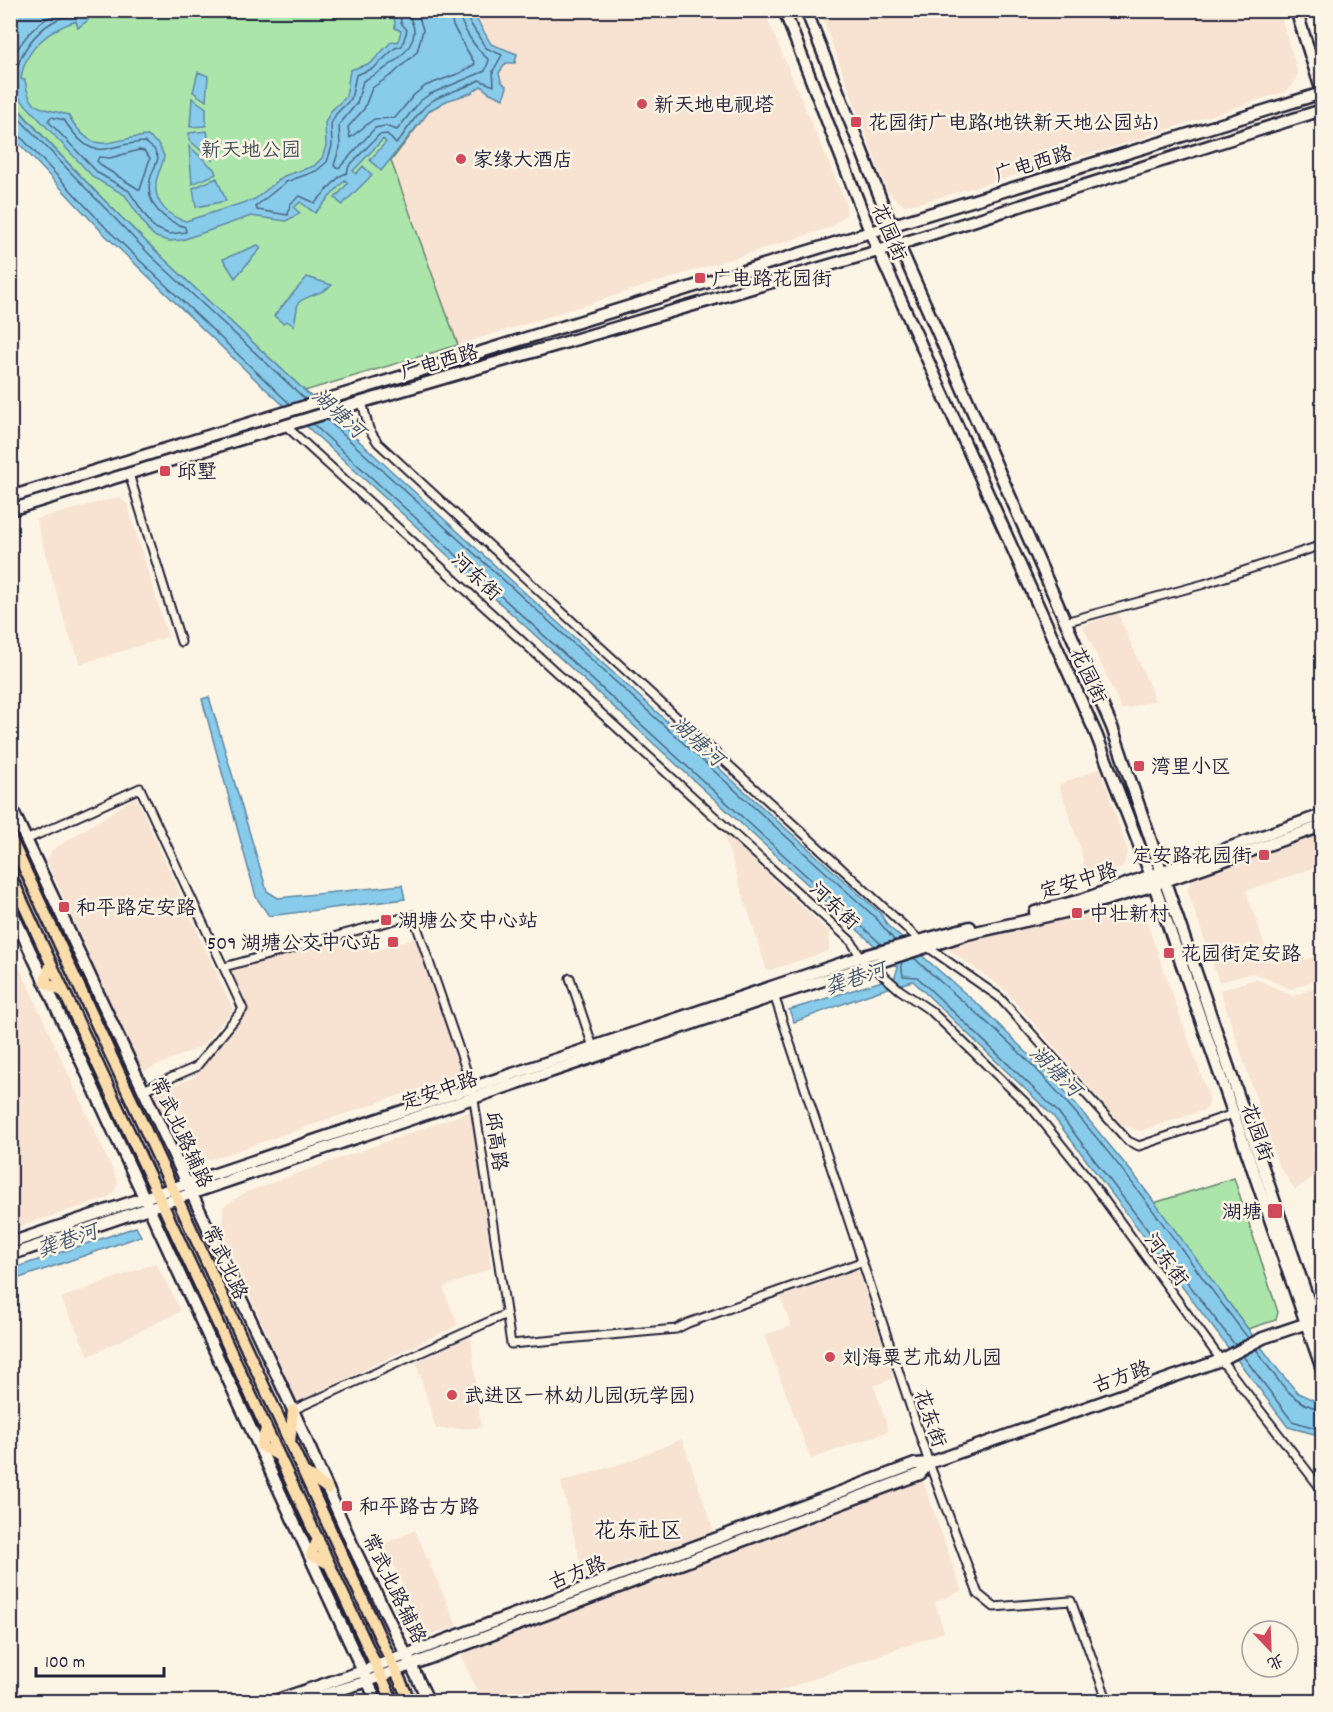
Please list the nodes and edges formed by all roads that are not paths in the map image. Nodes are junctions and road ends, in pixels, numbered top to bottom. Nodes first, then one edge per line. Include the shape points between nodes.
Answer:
1 (784, 10) edge
2 (806, 10) edge
3 (1296, 10) edge
4 (1323, 93) edge
5 (1323, 110) edge
6 (891, 226) junction
7 (871, 234) junction
8 (899, 244) junction
9 (878, 251) junction
10 (362, 402) junction
11 (291, 424) junction
12 (129, 474) junction
13 (10, 496) edge
14 (10, 510) edge
15 (1323, 545) edge
16 (1065, 622) junction
17 (181, 642) dead end
18 (10, 805) edge
19 (1323, 815) edge
20 (1323, 826) edge
21 (10, 837) edge
22 (26, 840) junction
23 (10, 875) edge
24 (1165, 876) junction
25 (1152, 881) junction
26 (10, 907) edge
27 (918, 944) junction
28 (871, 961) junction
29 (51, 963) junction
30 (224, 967) junction
31 (570, 978) dead end
32 (45, 982) junction
33 (773, 991) junction
34 (64, 992) junction
35 (595, 1051) junction
36 (143, 1090) junction
37 (473, 1092) junction
38 (1233, 1114) junction
39 (189, 1189) junction
40 (174, 1194) junction
41 (159, 1199) junction
42 (146, 1203) junction
43 (10, 1244) edge
44 (10, 1255) edge
45 (861, 1262) junction
46 (506, 1314) junction
47 (1314, 1321) edge
48 (1323, 1340) edge
49 (1225, 1357) junction
50 (1323, 1369) edge
51 (293, 1410) junction
52 (266, 1429) junction
53 (290, 1443) junction
54 (261, 1446) junction
55 (279, 1456) junction
56 (928, 1463) junction
57 (303, 1471) junction
58 (328, 1489) junction
59 (1323, 1490) edge
60 (318, 1539) junction
61 (311, 1555) junction
62 (329, 1564) junction
63 (409, 1659) junction
64 (393, 1665) junction
65 (379, 1671) junction
66 (365, 1676) junction
67 (1323, 1699) edge
68 (271, 1701) edge
69 (301, 1701) edge
70 (377, 1701) edge
71 (393, 1701) edge
72 (410, 1701) edge
73 (429, 1701) edge
74 (1108, 1701) edge
75 (1299, 1701) edge

1 - 7 main road, 花园街
2 - 6 main road, 花园街
3 - 4 main road
4 - 6 main road, 广电西路
5 - 8 main road, 广电西路
6 - 7 main road, 广电西路
6 - 8 main road, 花园街
7 - 9 main road, 花园街
7 - 13 main road, 广电西路
8 - 9 main road, 广电西路
8 - 16 main road, 花园街
9 - 10 main road, 广电西路
9 - 25 main road, 花园街 via 1096,734
10 - 11 main road, 广电西路
10 - 27 street via 369,429 378,443
11 - 12 main road, 广电西路
11 - 28 street, 河东街
12 - 14 main road, 广电西路
12 - 17 street
15 - 16 street via 1204,584
16 - 24 main road, 花园街 via 1112,727
18 - 22 main road, 常武北路辅路
19 - 24 main road, 定安中路
20 - 24 main road, 定安中路
21 - 40 main road, 常武北路
22 - 30 street via 140,788
22 - 36 main road, 常武北路辅路
23 - 29 main road, 常武北路
24 - 25 main road, 定安中路
24 - 47 main road, 花园街
25 - 27 main road, 定安中路
25 - 38 main road, 花园街
26 - 32 main road
27 - 28 main road, 定安中路
27 - 38 street via 999,997 1128,1141 1139,1146
28 - 33 main road, 定安中路
28 - 49 street, 河东街 via 900,990 931,1011 1034,1111
29 - 32 main road
29 - 34 main road, 常武北路
30 - 36 street via 243,1009 196,1067
30 - 37 street, 邱高路 via 413,915
31 - 35 street
32 - 34 main road
32 - 42 main road
33 - 35 main road, 定安中路
33 - 45 street, 花东街
34 - 41 main road, 常武北路
35 - 37 main road, 定安中路
36 - 39 main road, 常武北路辅路
37 - 39 main road, 定安中路
37 - 46 street, 邱高路
38 - 47 main road, 花园街
39 - 40 main road, 定安中路
39 - 51 main road, 常武北路辅路
40 - 41 main road, 定安中路
40 - 53 main road, 常武北路
41 - 42 main road, 定安中路
41 - 52 main road, 常武北路
42 - 43 main road, 定安中路
42 - 44 main road, 定安中路
42 - 54 main road
45 - 46 street, 邱高路 via 676,1329 511,1344
45 - 56 street, 花东街
46 - 51 street
47 - 48 main road, 花园街
47 - 49 main road, 古方路 via 1263,1338
47 - 50 main road, 花园街
49 - 56 main road, 古方路
49 - 59 street, 河东街
51 - 53 main road
51 - 58 main road, 常武北路辅路
52 - 54 main road
52 - 55 main road, 常武北路
53 - 57 main road, 常武北路
54 - 55 main road
54 - 61 main road
55 - 60 main road, 常武北路
56 - 63 main road, 古方路 via 920,1474
56 - 74 street, 花东街 via 978,1594 994,1607 1071,1601
57 - 58 main road
57 - 64 main road, 常武北路
58 - 63 main road, 常武北路辅路
60 - 61 main road
60 - 62 main road, 常武北路
61 - 62 main road
61 - 66 main road
62 - 65 main road, 常武北路
63 - 64 main road, 古方路
63 - 73 main road, 常武北路辅路
64 - 65 main road, 古方路
64 - 72 main road, 常武北路
65 - 66 main road, 古方路
65 - 71 main road, 常武北路
66 - 68 main road, 古方路
66 - 69 main road, 古方路
66 - 70 main road
67 - 75 street

